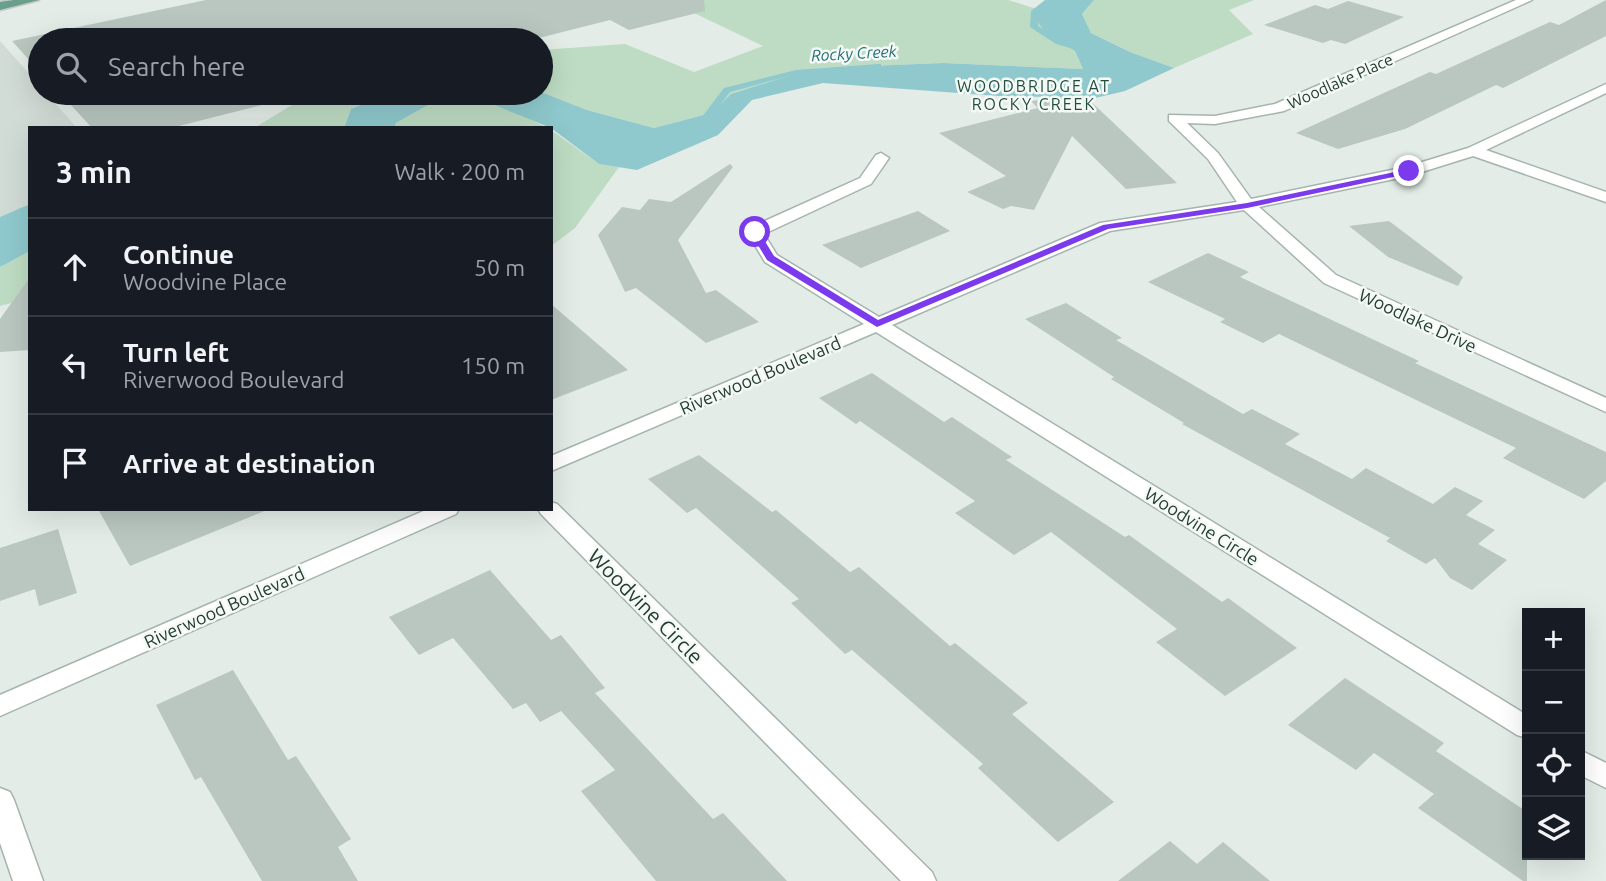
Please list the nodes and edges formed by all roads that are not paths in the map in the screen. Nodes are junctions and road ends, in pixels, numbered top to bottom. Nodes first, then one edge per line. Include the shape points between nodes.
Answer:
1 (33, 0) edge
2 (1526, 0) edge
3 (0, 6) edge
4 (1606, 88) edge
5 (1473, 150) junction
6 (881, 158) dead end
7 (1606, 197) edge
8 (1247, 205) junction
9 (877, 324) junction
10 (1606, 406) edge
11 (553, 463) edge
12 (443, 511) edge
13 (551, 511) edge
14 (0, 706) edge
15 (1522, 725) edge
16 (1585, 764) edge
17 (1606, 777) edge
18 (0, 800) edge
19 (28, 881) edge
20 (921, 881) edge

1 - 3 main road
2 - 8 street, Woodlake Place via 1279,108 1216,120 1174,118 1213,156
4 - 5 street, Riverwood Boulevard
5 - 7 street
5 - 8 street, Riverwood Boulevard via 1409,171
6 - 9 street, Woodvine Circle via 866,181 755,232 771,258
8 - 9 street, Riverwood Boulevard via 1106,227
8 - 10 street, Woodlake Drive via 1330,279
9 - 11 street, Riverwood Boulevard
9 - 15 street, Woodvine Circle
12 - 14 street, Riverwood Boulevard
13 - 20 street, Woodvine Circle
16 - 17 street
18 - 19 street

